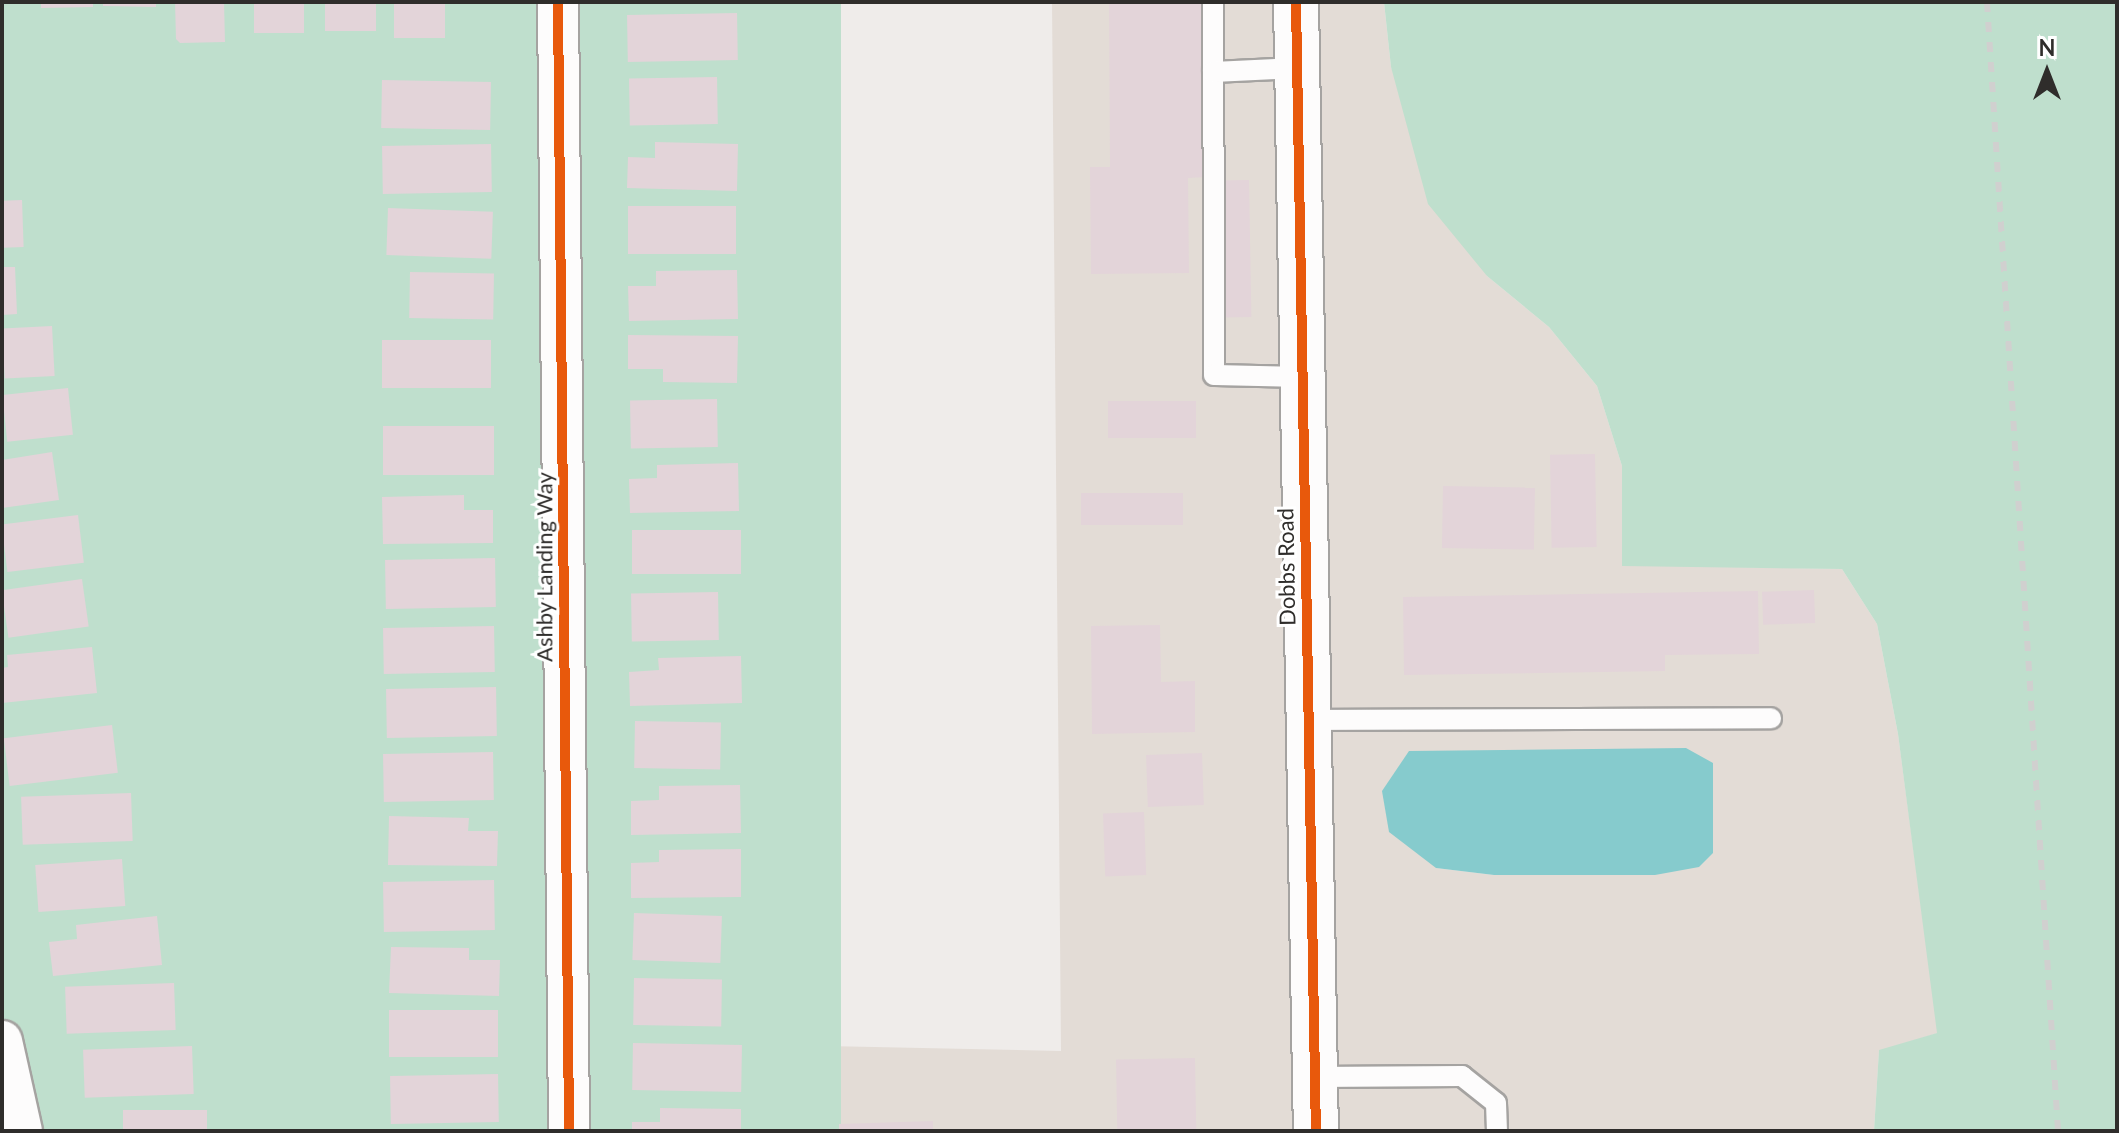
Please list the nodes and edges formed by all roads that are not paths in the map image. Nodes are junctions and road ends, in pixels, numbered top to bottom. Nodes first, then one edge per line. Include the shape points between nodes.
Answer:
1 (558, 2) edge
2 (1213, 2) edge
3 (1296, 2) edge
4 (1297, 68) junction
5 (1213, 72) junction
6 (1303, 377) junction
7 (1771, 718) dead end
8 (1309, 720) junction
9 (2, 1041) edge
10 (1315, 1077) junction
11 (22, 1131) edge
12 (569, 1131) edge
13 (1316, 1131) edge
14 (1497, 1131) edge

1 - 12 street, Ashby Landing Way
2 - 5 lane
3 - 4 street, Dobbs Road
4 - 5 lane
4 - 6 street, Dobbs Road
5 - 6 lane via 1214,375
6 - 8 street, Dobbs Road
7 - 8 lane
8 - 10 street, Dobbs Road
9 - 11 street
10 - 13 street, Dobbs Road
10 - 14 lane via 1462,1076 1496,1103

